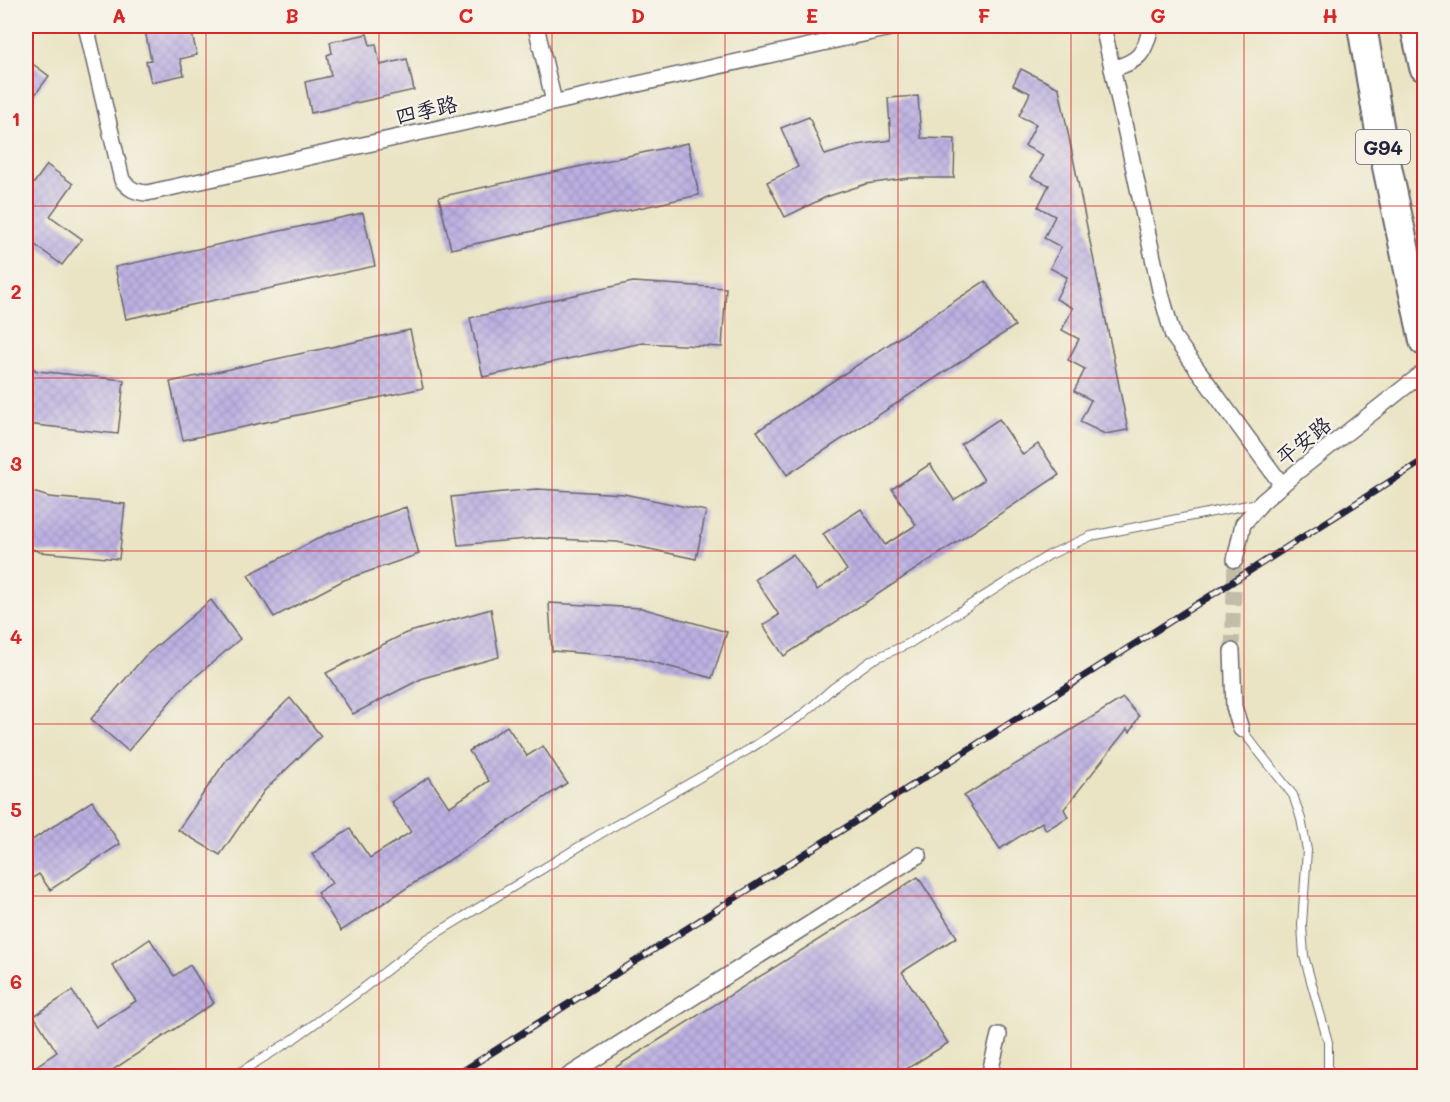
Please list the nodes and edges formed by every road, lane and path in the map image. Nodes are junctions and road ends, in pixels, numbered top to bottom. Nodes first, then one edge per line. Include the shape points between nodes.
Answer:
1 (86, 26) edge
2 (536, 26) edge
3 (899, 26) edge
4 (1103, 26) edge
5 (1151, 26) edge
6 (1353, 26) edge
7 (1362, 26) edge
8 (1415, 26) edge
9 (1425, 67) edge
10 (1112, 69) junction
11 (554, 102) junction
12 (1382, 143) junction
13 (1425, 341) edge
14 (1425, 372) edge
15 (1282, 484) junction
16 (1262, 502) junction
17 (1235, 560) tunnel mouth
18 (1232, 651) tunnel mouth
19 (1241, 729) joint
20 (919, 855) dead end
21 (999, 1035) dead end
22 (234, 1077) edge
23 (568, 1077) edge
24 (988, 1077) edge
25 (1328, 1077) edge

1 - 11 street, 四季路 via 118,170 122,180 136,192 147,193
2 - 11 street
3 - 11 street, 四季路
4 - 10 street
5 - 10 street via 1145,50 1136,60
6 - 12 highway
7 - 12 highway, G94
8 - 9 highway
10 - 15 street via 1173,336
12 - 13 highway, G94
14 - 15 street, 平安路
15 - 16 street, 平安路
16 - 17 street, 平安路 via 1243,524
16 - 22 lane via 1091,536 1049,555 910,643 872,660 801,716 748,750 427,939 301,1033
18 - 19 street via 1233,707
19 - 25 lane via 1293,795 1301,819 1307,850 1304,956 1328,1042
20 - 23 street
21 - 24 street

